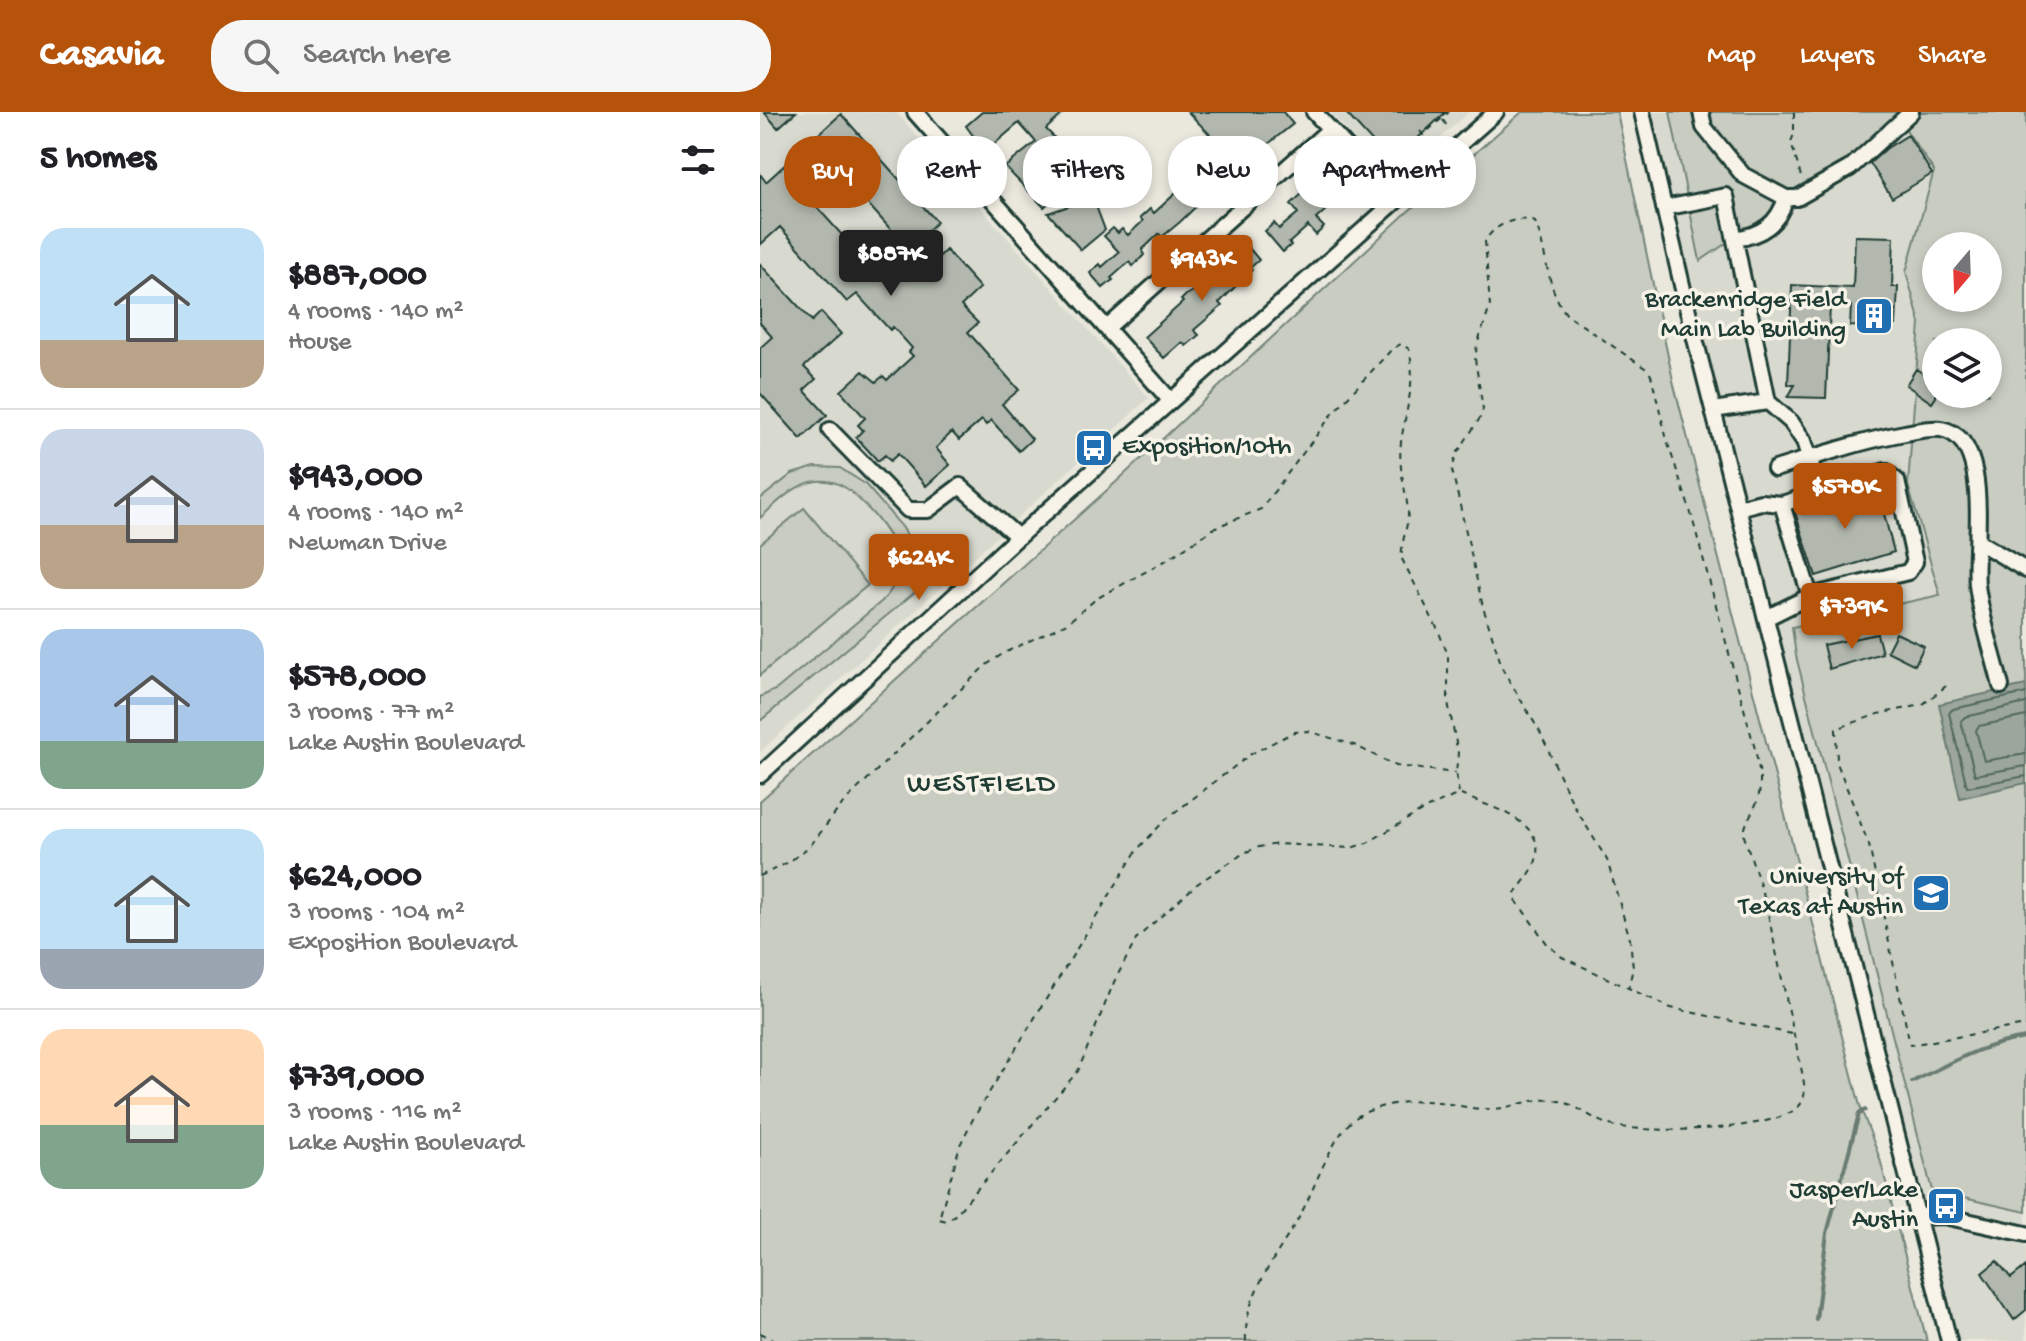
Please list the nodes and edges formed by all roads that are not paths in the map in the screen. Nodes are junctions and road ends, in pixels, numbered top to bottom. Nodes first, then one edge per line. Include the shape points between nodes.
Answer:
1 (1314, 112) edge
2 (1496, 112) edge
3 (1642, 112) edge
4 (1701, 112) edge
5 (1911, 112) edge
6 (923, 115) edge
7 (1330, 129) junction
8 (1337, 136) edge
9 (1469, 136) edge
10 (1786, 198) junction
11 (1387, 208) edge
12 (1664, 208) junction
13 (1735, 239) junction
14 (1107, 328) junction
15 (1170, 400) junction
16 (1768, 402) junction
17 (1713, 410) junction
18 (830, 430) dead end
19 (1810, 458) junction
20 (1775, 469) dead end
21 (1820, 492) junction
22 (1782, 504) junction
23 (1738, 508) junction
24 (1018, 537) junction
25 (1979, 542) junction
26 (2026, 570) edge
27 (1810, 596) junction
28 (1766, 618) junction
29 (2001, 686) dead end
30 (760, 775) edge
31 (1918, 1217) junction
32 (2026, 1234) edge
33 (1949, 1341) edge

1 - 7 street
2 - 9 street
3 - 12 street
4 - 10 street via 1704,127 1743,175
5 - 10 street via 1850,168 1797,198
6 - 14 street
7 - 8 street
7 - 14 street
10 - 13 street via 1780,216 1764,231
11 - 15 street
12 - 13 street via 1726,196
12 - 17 street
13 - 16 street
14 - 15 street
15 - 24 street
16 - 17 street
16 - 19 street via 1791,422
17 - 23 street
18 - 24 street via 908,510 928,510 960,486
19 - 20 street
19 - 21 street
19 - 25 street via 1878,438 1941,429 1956,434 1965,443 1974,473
21 - 22 street
21 - 27 street via 1885,471 1897,481 1915,562 1908,572
22 - 23 street
22 - 27 street
23 - 28 street
24 - 30 street
25 - 26 street
25 - 29 street via 1977,584
27 - 28 street
28 - 31 street
31 - 32 street via 1944,1216
31 - 33 street

